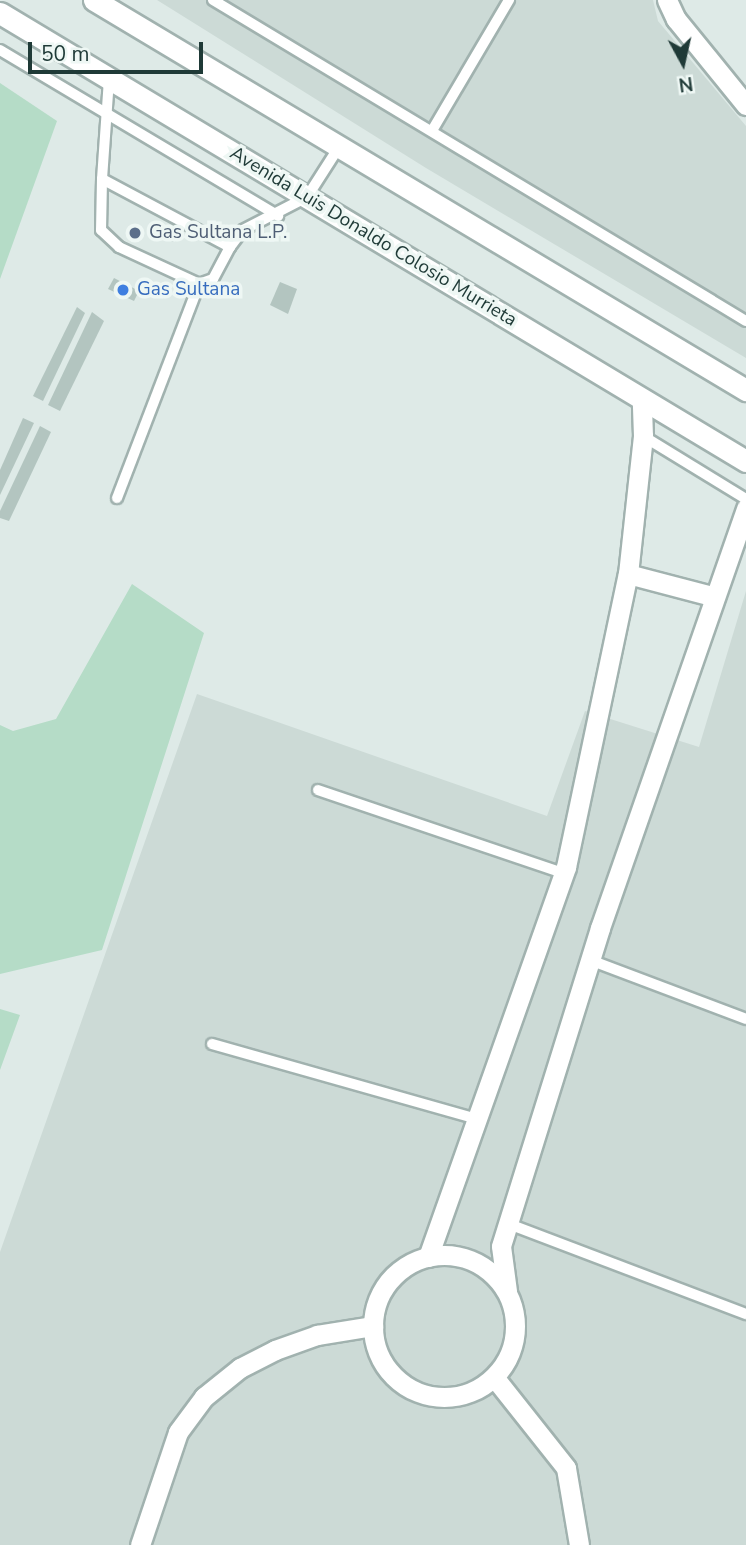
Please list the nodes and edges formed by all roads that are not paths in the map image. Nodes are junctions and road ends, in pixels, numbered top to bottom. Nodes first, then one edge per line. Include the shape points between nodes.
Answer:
1 (94, 0) edge
2 (213, 0) edge
3 (509, 0) edge
4 (667, 0) edge
5 (0, 13) edge
6 (0, 50) edge
7 (109, 79) junction
8 (746, 105) edge
9 (107, 113) junction
10 (433, 129) junction
11 (339, 147) junction
12 (102, 179) junction
13 (307, 197) junction
14 (278, 216) junction
15 (230, 247) junction
16 (199, 284) junction
17 (746, 321) edge
18 (746, 390) edge
19 (642, 398) junction
20 (643, 436) junction
21 (746, 461) edge
22 (117, 498) dead end
23 (746, 499) edge
24 (746, 508) edge
25 (628, 574) junction
26 (712, 596) junction
27 (318, 790) dead end
28 (564, 873) junction
29 (590, 960) junction
30 (746, 1019) edge
31 (212, 1044) dead end
32 (477, 1119) junction
33 (509, 1224) junction
34 (428, 1257) junction
35 (506, 1291) junction
36 (746, 1314) edge
37 (373, 1326) junction
38 (494, 1377) junction
39 (140, 1545) edge
40 (579, 1545) edge

1 - 11 main road
2 - 10 lane
3 - 10 lane
4 - 8 street via 676,19
5 - 7 main road, Avenida Luis Donaldo Colosio Murrieta
6 - 9 lane
7 - 9 lane
7 - 13 main road, Avenida Luis Donaldo Colosio Murrieta
9 - 12 lane
9 - 14 lane
10 - 17 lane
11 - 13 lane
11 - 18 main road
12 - 15 lane
12 - 16 lane via 99,217 107,240
13 - 14 lane
13 - 19 main road, Avenida Luis Donaldo Colosio Murrieta
14 - 15 lane via 243,230
15 - 16 lane via 213,278
16 - 22 lane
19 - 20 street
19 - 21 main road, Avenida Luis Donaldo Colosio Murrieta
20 - 23 lane
20 - 25 street
24 - 26 street
25 - 26 street
25 - 28 street
26 - 29 street
27 - 28 lane
28 - 32 street
29 - 30 lane
29 - 33 street
31 - 32 lane
32 - 34 street
33 - 35 street via 501,1246
33 - 36 lane
34 - 35 street via 451,1255 473,1261 492,1273
34 - 37 street via 406,1266 388,1282 377,1303
35 - 38 street via 514,1312 515,1336 509,1358
37 - 38 street via 376,1350 388,1371 406,1387 428,1396 452,1397 475,1391
37 - 39 street via 317,1335 275,1350 240,1368 204,1397 178,1432
38 - 40 street via 566,1468

